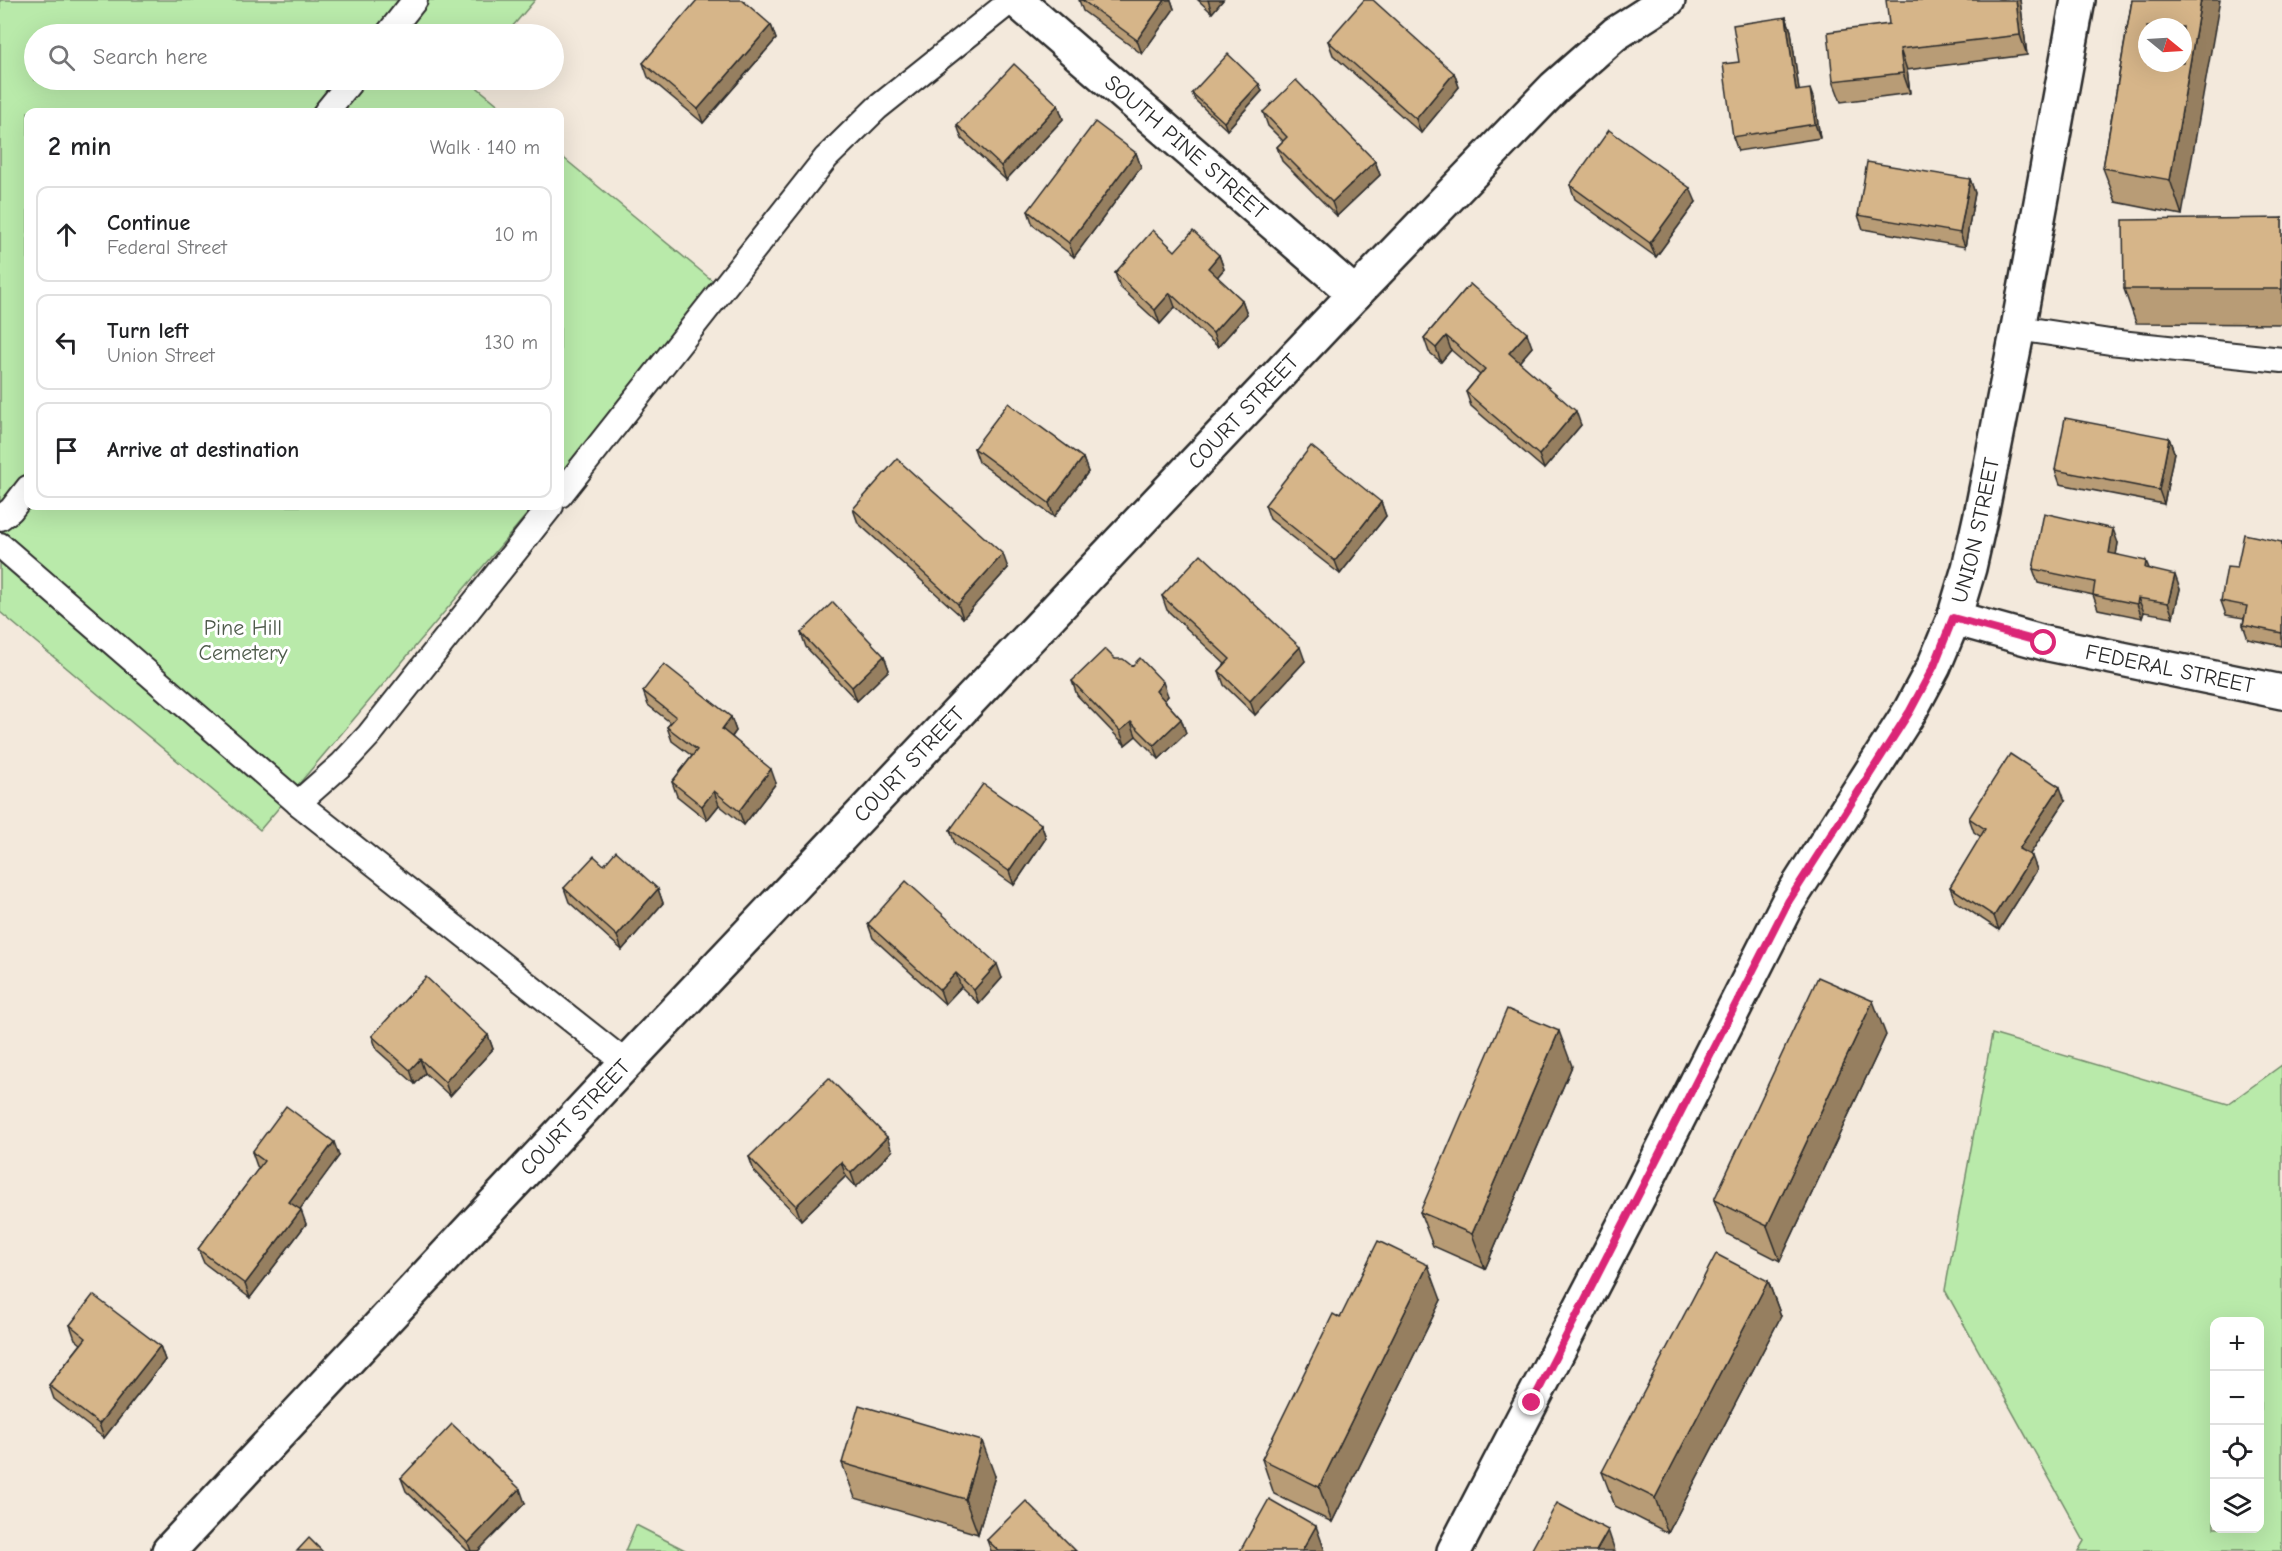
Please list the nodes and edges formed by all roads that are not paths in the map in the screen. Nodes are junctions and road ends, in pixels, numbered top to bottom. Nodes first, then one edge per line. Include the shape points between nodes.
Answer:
1 (415, 0) edge
2 (1014, 0) edge
3 (1668, 0) edge
4 (2078, 0) edge
5 (396, 24) edge
6 (344, 90) edge
7 (329, 108) edge
8 (1355, 294) junction
9 (2018, 328) junction
10 (2282, 360) edge
11 (564, 490) edge
12 (24, 493) edge
13 (548, 510) edge
14 (0, 518) edge
15 (0, 545) edge
16 (1953, 618) junction
17 (2282, 692) edge
18 (298, 803) junction
19 (626, 1063) junction
20 (169, 1551) edge
21 (1454, 1551) edge

1 - 5 lane
2 - 8 street, SOUTH PINE STREET
2 - 11 lane via 877,108 826,158
3 - 8 street, COURT STREET via 1615,34 1555,87
4 - 9 street, UNION STREET
6 - 7 lane
8 - 19 street, COURT STREET
9 - 10 lane via 2131,345
9 - 16 street, UNION STREET via 1969,568
12 - 14 lane
13 - 18 lane via 369,735
15 - 18 lane
16 - 17 street, FEDERAL STREET via 2044,643
16 - 21 street, UNION STREET via 1910,711 1788,902
18 - 19 lane
19 - 20 street, COURT STREET

